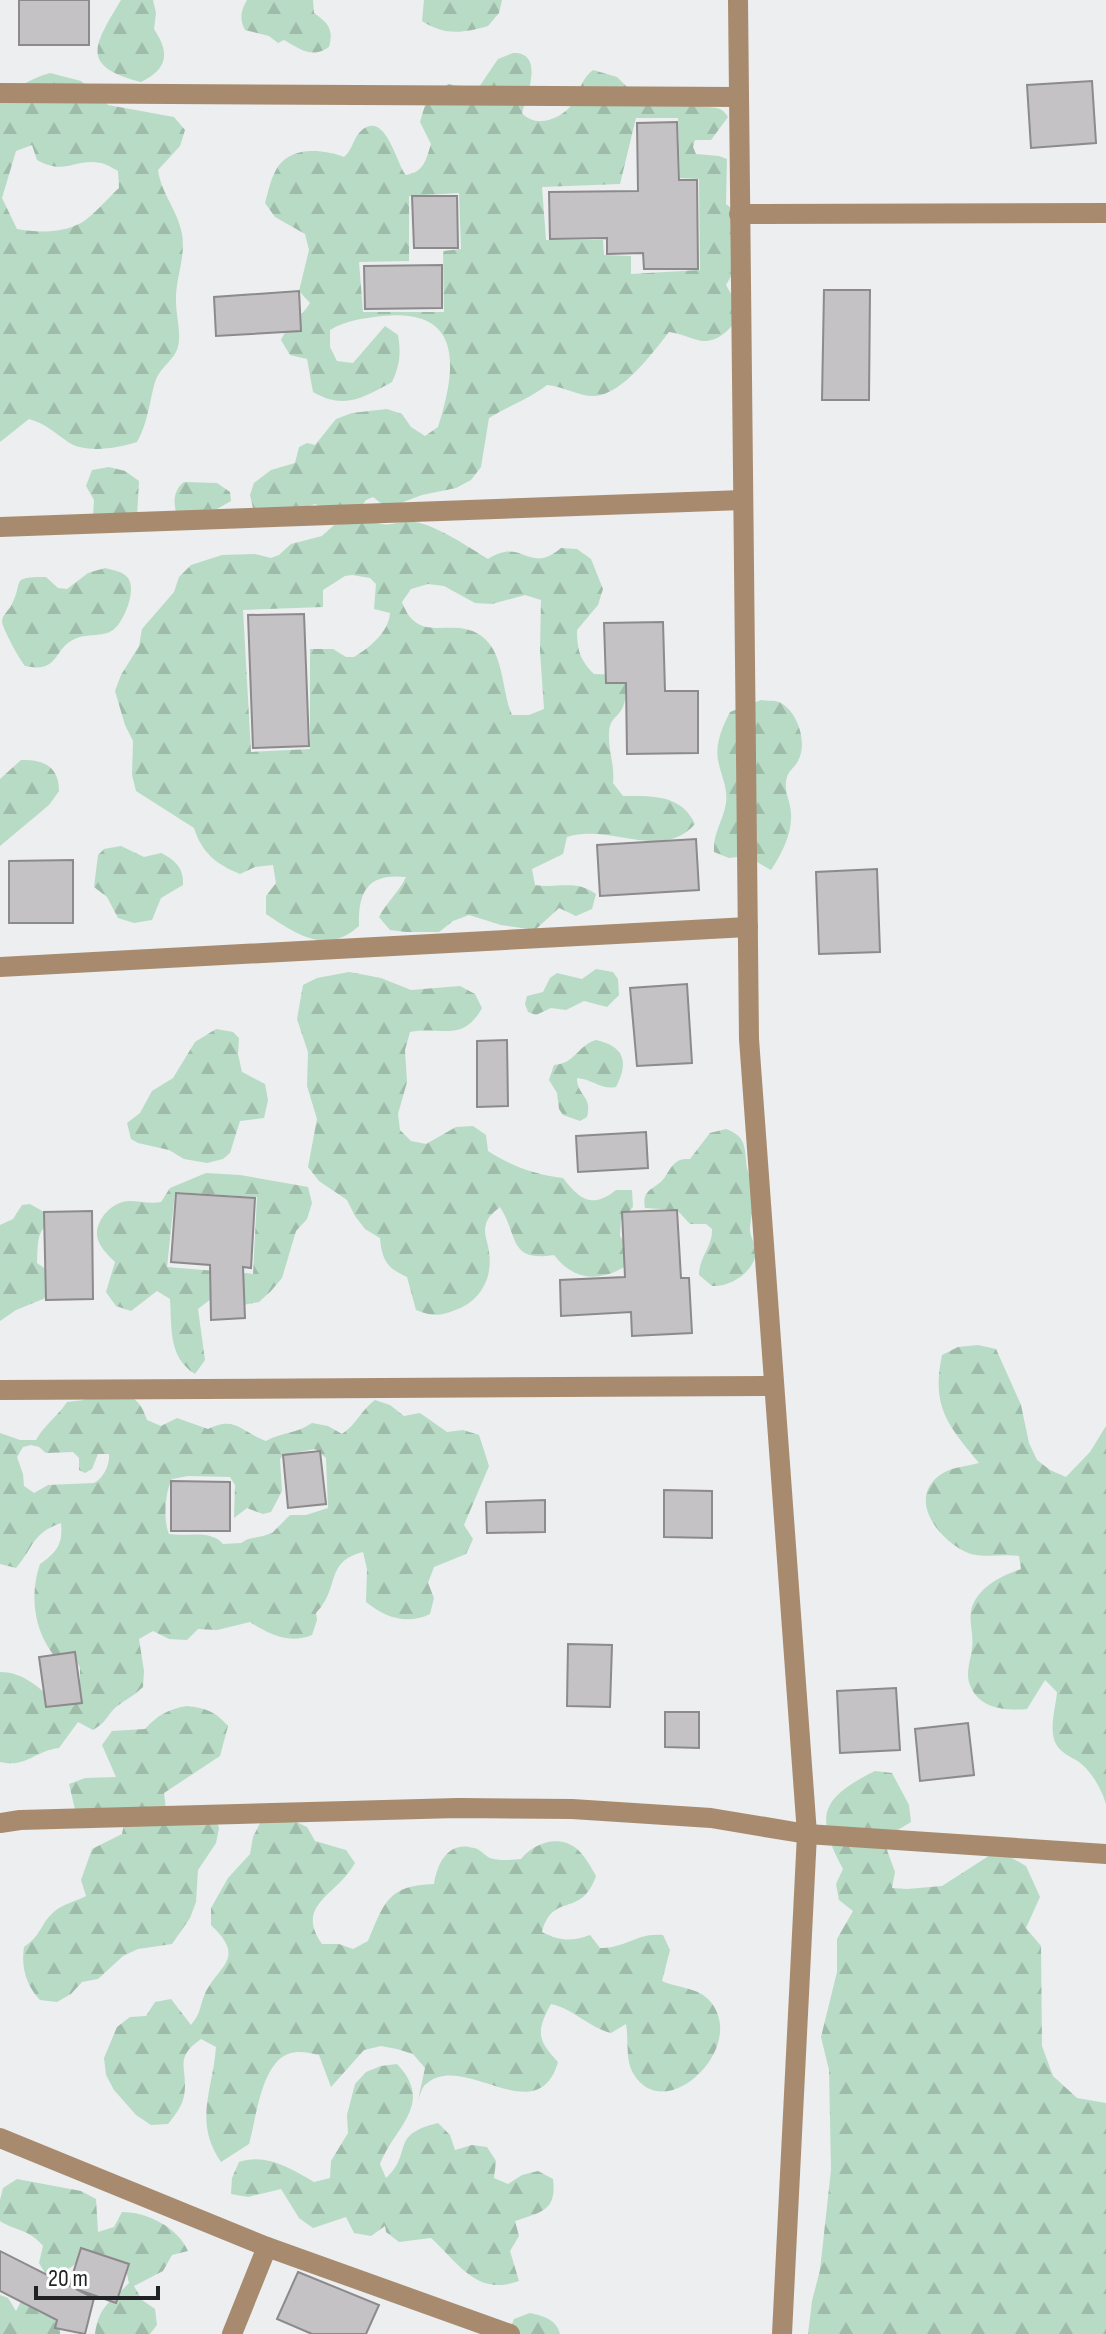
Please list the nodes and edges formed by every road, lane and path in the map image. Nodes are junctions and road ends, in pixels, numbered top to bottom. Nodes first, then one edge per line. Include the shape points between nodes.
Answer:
1 (738, 0) edge
2 (0, 93) edge
3 (737, 97) junction
4 (1106, 213) edge
5 (739, 214) junction
6 (743, 500) junction
7 (0, 527) edge
8 (748, 927) junction
9 (0, 967) edge
10 (773, 1386) junction
11 (0, 1390) edge
12 (0, 1823) edge
13 (807, 1834) junction
14 (1106, 1854) edge
15 (0, 2138) edge
16 (267, 2247) junction
17 (232, 2334) edge
18 (510, 2334) edge
19 (782, 2334) edge

1 - 3 street
2 - 3 street
3 - 5 street
4 - 5 street
5 - 6 street
6 - 7 street
6 - 8 street
8 - 9 street
8 - 10 street via 749,1039
10 - 11 street
10 - 13 street
12 - 13 street via 572,1809 711,1818
13 - 14 street
13 - 19 street
15 - 16 street
16 - 17 street
16 - 18 street

